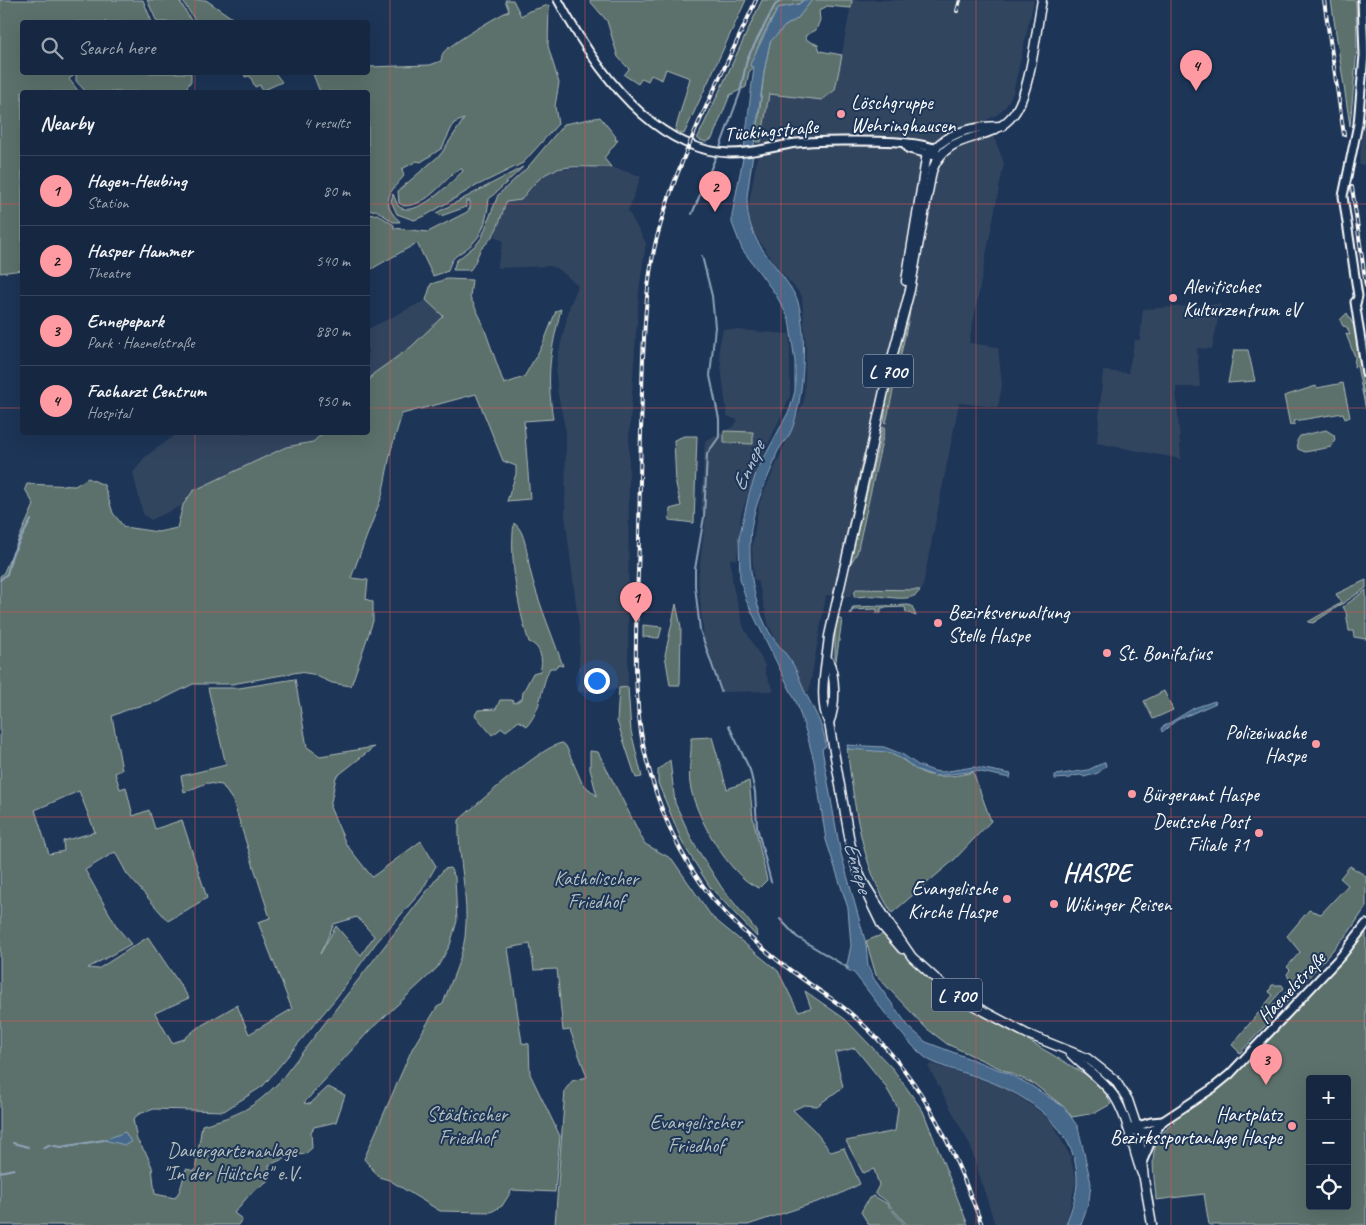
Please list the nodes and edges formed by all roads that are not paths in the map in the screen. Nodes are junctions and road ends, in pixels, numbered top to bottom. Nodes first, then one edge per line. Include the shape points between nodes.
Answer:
1 (558, 0) edge
2 (1042, 0) edge
3 (1362, 0) edge
4 (1002, 126) junction
5 (932, 151) junction
6 (938, 157) junction
7 (905, 301) junction
8 (1366, 373) edge
9 (1366, 924) edge
10 (1069, 1052) junction
11 (1106, 1071) junction
12 (1098, 1080) junction
13 (1163, 1121) junction
14 (1157, 1128) junction
15 (1128, 1129) junction
16 (1138, 1129) junction
17 (1143, 1160) junction
18 (1144, 1179) junction
19 (1152, 1225) edge

1 - 5 street, Tückingstraße via 598,61 640,111 672,137 713,151 761,150 799,143 882,141 912,143
2 - 4 main road via 1025,90 1014,114
3 - 8 street via 1364,55 1358,124 1343,196 1352,265 1350,272
4 - 5 main road via 984,126 956,133
4 - 6 main road via 985,135 955,143
5 - 6 street, Tückingstraße
5 - 7 main road, L 700 via 924,168
6 - 7 main road, L 700 via 932,171 910,290
7 - 10 main road, L 700 via 829,636 828,660 832,668 833,698 833,715 829,723 850,842 862,880 890,937 967,1002
9 - 13 street, Haenelstraße via 1342,955 1230,1074
10 - 11 main road, L 700 via 1087,1058
10 - 12 main road, L 700
11 - 12 main road
11 - 16 main road, L 700 via 1126,1095
12 - 15 main road, L 700 via 1115,1098
13 - 14 street, Haenelstraße
13 - 16 street, Haenelstraße
14 - 16 street
14 - 17 street, L 700
15 - 16 street
15 - 18 main road, L 700
16 - 17 main road, L 700
17 - 18 main road, L 700
18 - 19 main road, L 700

